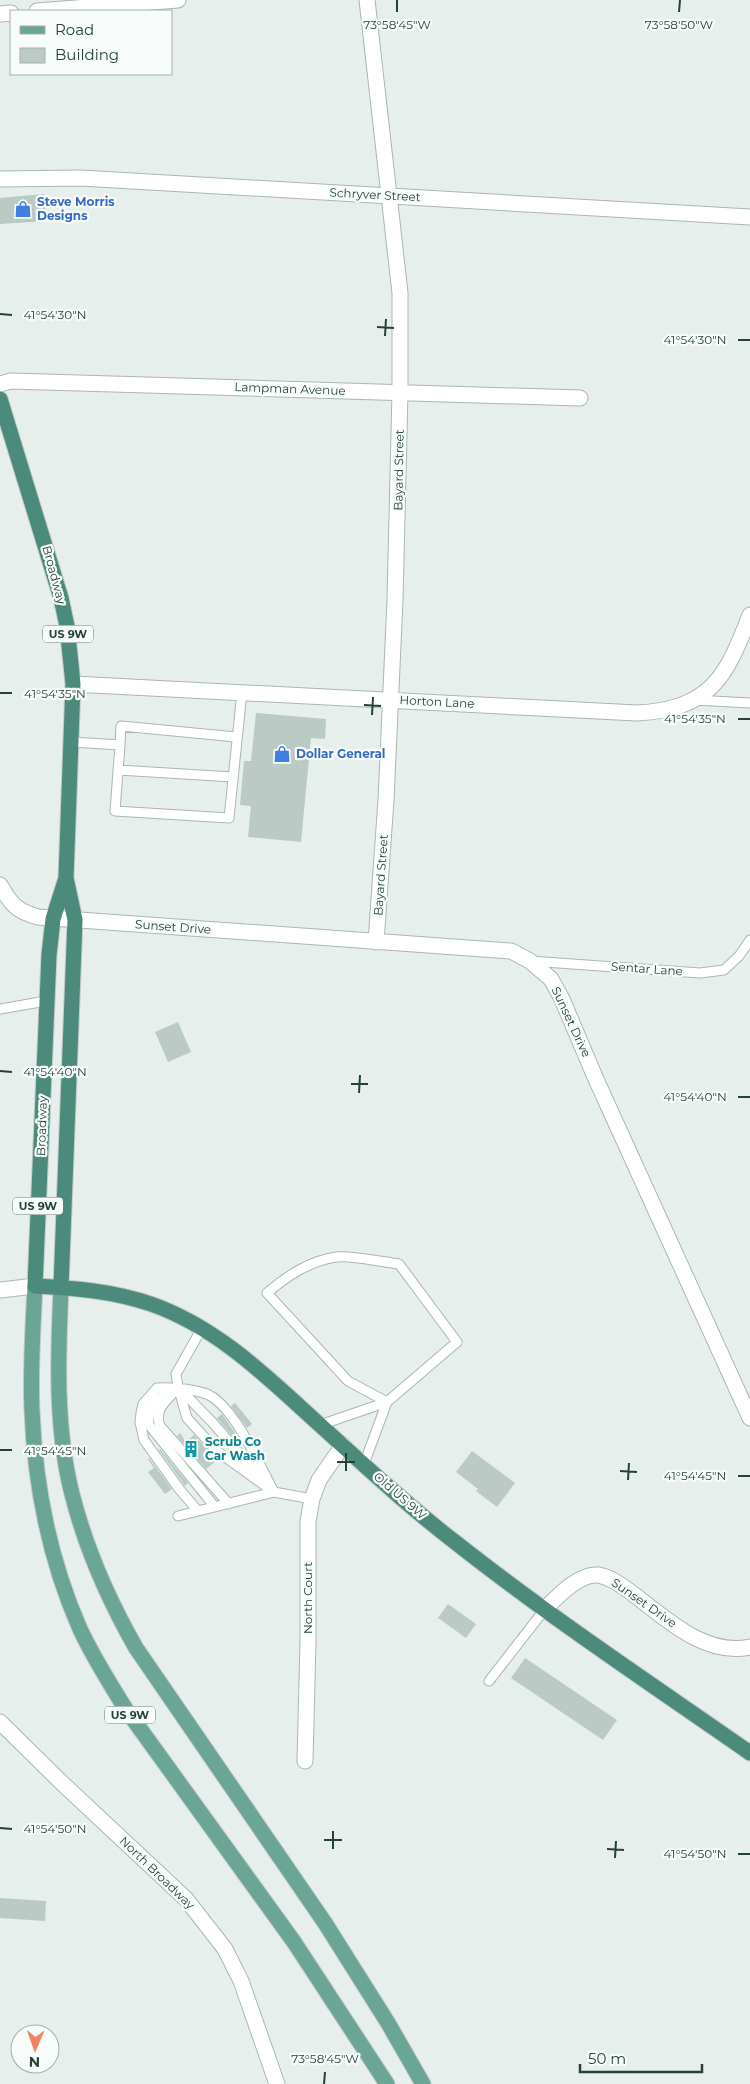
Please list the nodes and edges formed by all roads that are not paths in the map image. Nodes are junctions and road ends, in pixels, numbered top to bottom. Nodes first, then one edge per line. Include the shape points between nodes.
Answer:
1 (178, 0) edge
2 (367, 0) edge
3 (50, 10) edge
4 (0, 179) edge
5 (390, 196) junction
6 (750, 217) edge
7 (0, 384) edge
8 (400, 392) junction
9 (580, 398) dead end
10 (0, 399) edge
11 (750, 614) edge
12 (73, 684) junction
13 (242, 692) junction
14 (391, 700) junction
15 (694, 700) junction
16 (750, 703) edge
17 (236, 737) junction
18 (72, 742) junction
19 (120, 745) junction
20 (118, 770) junction
21 (233, 777) junction
22 (66, 878) junction
23 (0, 885) edge
24 (54, 919) junction
25 (75, 920) junction
26 (750, 940) edge
27 (376, 942) junction
28 (530, 961) junction
29 (46, 1002) junction
30 (0, 1009) edge
31 (35, 1286) junction
32 (61, 1287) junction
33 (0, 1290) edge
34 (202, 1328) junction
35 (178, 1387) junction
36 (387, 1402) junction
37 (750, 1418) edge
38 (320, 1425) junction
39 (343, 1445) junction
40 (364, 1464) junction
41 (274, 1492) junction
42 (312, 1499) junction
43 (229, 1504) junction
44 (215, 1507) junction
45 (198, 1512) junction
46 (178, 1516) dead end
47 (545, 1609) junction
48 (750, 1647) edge
49 (489, 1681) dead end
50 (0, 1722) edge
51 (750, 1754) edge
52 (304, 1761) dead end
53 (277, 2084) edge
54 (386, 2084) edge
55 (423, 2084) edge

1 - 3 street
2 - 5 street, Bayard Street
4 - 5 street, Schryver Street via 80,178
5 - 6 street, Schryver Street
5 - 8 street, Bayard Street via 400,293
7 - 8 street, Lampman Avenue via 11,381
8 - 9 street, Lampman Avenue
8 - 14 street, Bayard Street
10 - 12 highway, Broadway / US 9W via 61,598
11 - 15 street, Horton Lane via 730,662 709,689
12 - 13 street, Horton Lane
12 - 18 highway, Broadway / US 9W
13 - 14 street, Horton Lane
13 - 17 lane
14 - 15 street, Horton Lane via 636,713 660,712
14 - 27 street, Bayard Street
15 - 16 lane
17 - 19 lane via 121,726
17 - 21 lane
18 - 19 lane
18 - 22 highway, Broadway / US 9W
19 - 20 lane
20 - 21 lane
20 - 21 lane via 116,811 229,818
22 - 24 highway, Broadway / US 9W
22 - 25 highway, Broadway / US 9W
23 - 24 street, Sunset Drive via 11,904 24,913
24 - 25 street, Sunset Drive
24 - 29 highway, Broadway / US 9W
25 - 27 street, Sunset Drive
25 - 32 highway, Broadway / US 9W
26 - 28 lane, Sentar Lane via 724,970 708,972
27 - 28 street, Sunset Drive via 510,951
28 - 37 street, Sunset Drive via 551,979 562,999
29 - 30 lane
29 - 31 highway, Broadway / US 9W
31 - 32 highway, Old US 9W
31 - 33 street
31 - 54 main road, US 9W via 32,1410 35,1457 51,1545 80,1629 125,1708 294,1942
32 - 34 highway, Old US 9W via 105,1291 127,1297 159,1307
32 - 55 main road, US 9W via 60,1408 64,1452 84,1536 115,1612 136,1648 325,1923
34 - 35 lane via 176,1374
34 - 38 highway, Old US 9W via 259,1369
35 - 41 lane
35 - 41 lane via 188,1418 199,1432 217,1451
35 - 41 lane via 213,1397 242,1431
35 - 43 lane via 158,1411 160,1426
35 - 44 lane via 154,1402 148,1425
35 - 45 lane via 157,1388 143,1404 140,1422 144,1440
36 - 36 lane via 457,1342 399,1264 337,1257 290,1274 267,1293 348,1381
36 - 38 lane
36 - 40 lane
38 - 39 highway, Old US 9W
39 - 40 highway, Old US 9W
39 - 42 street, North Court via 326,1469
40 - 47 highway, Old US 9W via 446,1535
41 - 42 lane
41 - 43 lane
42 - 52 street, North Court via 308,1521
43 - 44 lane
44 - 45 lane
45 - 46 lane
47 - 48 street, Sunset Drive via 579,1580 597,1575 615,1581 697,1639 720,1647
47 - 49 lane
47 - 51 highway, Old US 9W
50 - 53 street, North Broadway via 186,1898 225,1949 242,1981

